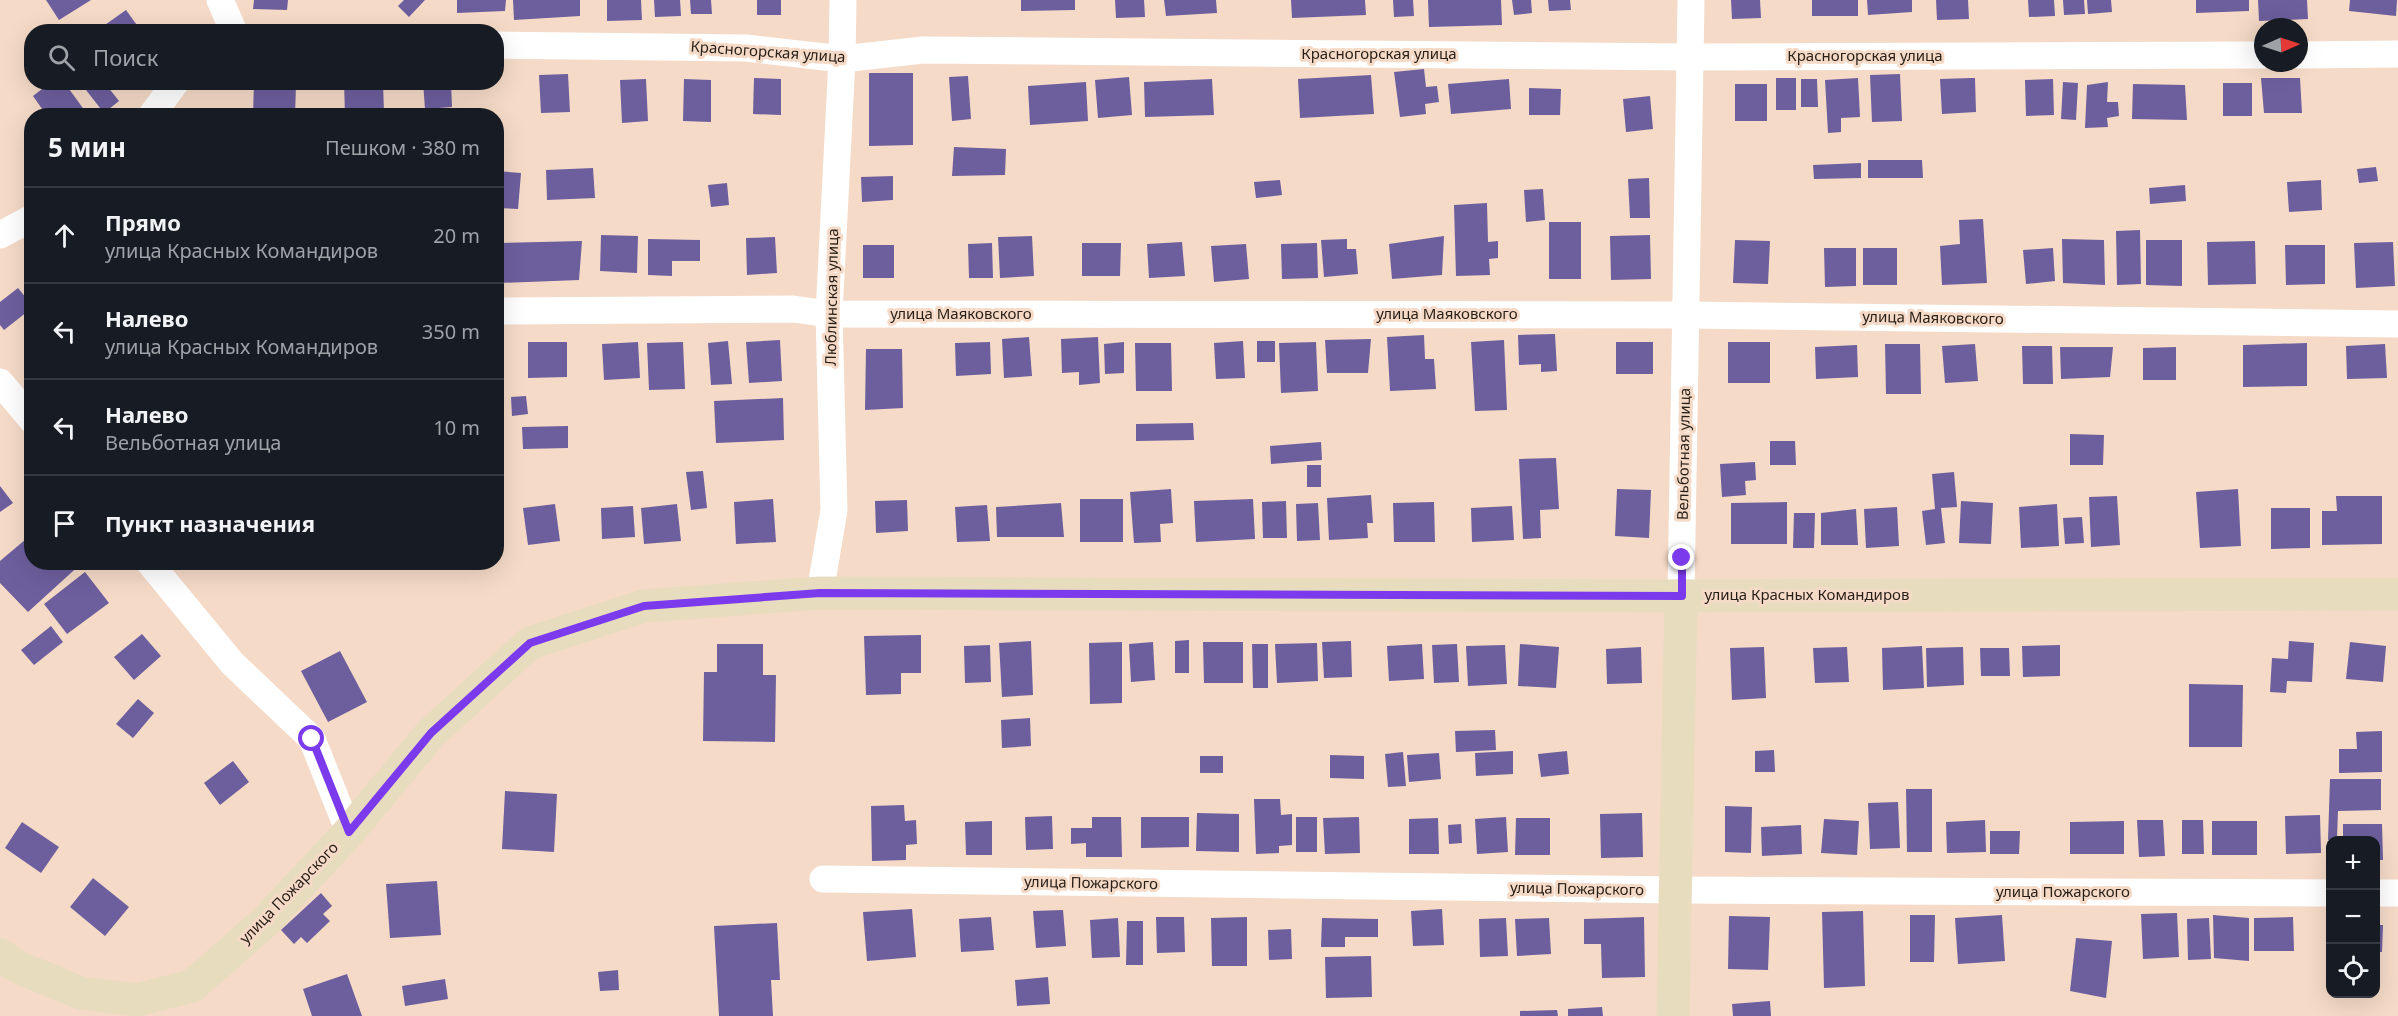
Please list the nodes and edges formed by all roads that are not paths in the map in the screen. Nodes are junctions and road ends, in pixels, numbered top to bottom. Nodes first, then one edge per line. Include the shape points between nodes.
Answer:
1 (220, 0) edge
2 (843, 0) edge
3 (1691, 0) edge
4 (230, 24) edge
5 (504, 45) edge
6 (2398, 54) edge
7 (2254, 55) edge
8 (2308, 55) edge
9 (1691, 57) junction
10 (842, 59) junction
11 (170, 90) edge
12 (157, 108) edge
13 (24, 222) edge
14 (0, 235) edge
15 (504, 311) edge
16 (829, 314) junction
17 (1687, 315) junction
18 (2398, 324) edge
19 (0, 382) edge
20 (24, 410) edge
21 (156, 570) edge
22 (820, 593) junction
23 (2398, 594) edge
24 (1682, 596) junction
25 (349, 832) junction
26 (823, 879) dead end
27 (1674, 890) junction
28 (2326, 893) edge
29 (2380, 893) edge
30 (2398, 893) edge
31 (0, 955) edge
32 (147, 1008) edge
33 (1673, 1016) edge

1 - 4 street
2 - 10 street, Люблинская улица
3 - 9 street, Вельботная улица
5 - 10 street, Красногорская улица via 746,48
6 - 8 street
7 - 9 street, Красногорская улица
9 - 10 street, Красногорская улица via 923,50
9 - 17 street, Вельботная улица
10 - 16 street, Люблинская улица
11 - 12 street
13 - 14 street
15 - 16 street, улица Маяковского via 793,309
16 - 17 street, улица Маяковского
16 - 22 street, Люблинская улица via 834,510
17 - 18 street, улица Маяковского
17 - 24 street, Вельботная улица
19 - 20 street
21 - 25 street via 232,663 312,739
22 - 24 street, улица Красных Командиров
22 - 25 street, улица Красных Командиров via 644,606 530,643 431,733
23 - 24 street, улица Красных Командиров
24 - 27 street, Вельботная улица
25 - 32 street, улица Пожарского via 266,922 192,986
26 - 27 street, улица Пожарского
27 - 28 street, улица Пожарского
27 - 33 street, Вельботная улица
29 - 30 street
31 - 32 street, улица Пожарского via 20,968 81,993

